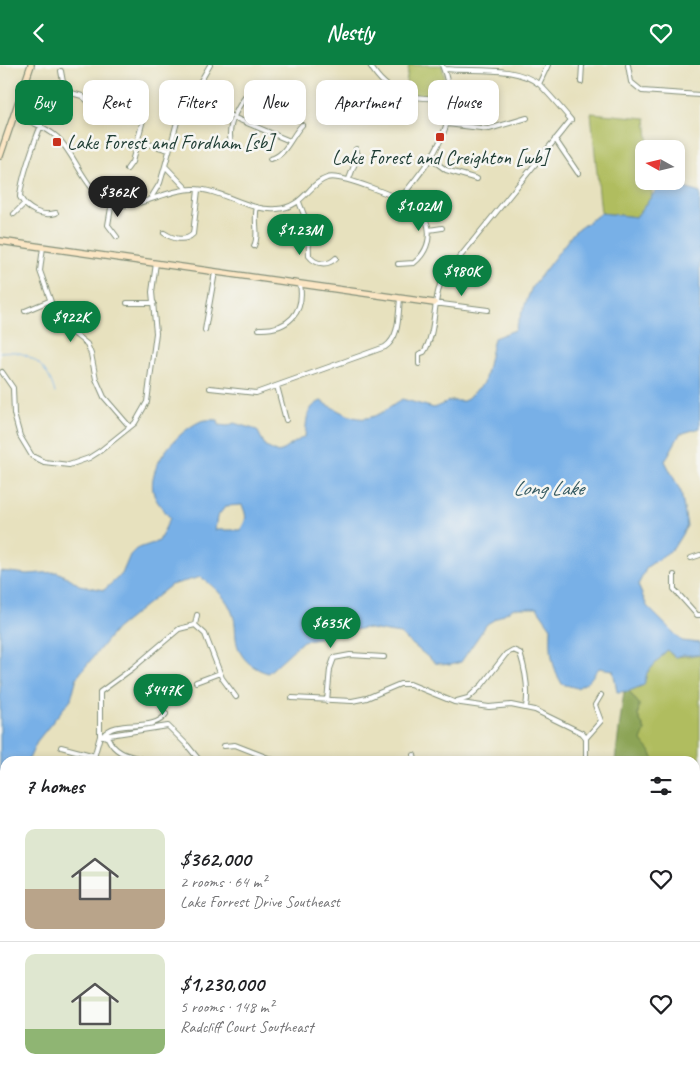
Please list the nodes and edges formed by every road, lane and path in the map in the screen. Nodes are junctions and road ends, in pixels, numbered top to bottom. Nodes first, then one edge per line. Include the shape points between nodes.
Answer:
1 (31, 65) edge
2 (210, 65) edge
3 (370, 65) edge
4 (548, 65) edge
5 (582, 65) edge
6 (628, 65) edge
7 (443, 67) edge
8 (496, 67) edge
9 (61, 71) dead end
10 (63, 80) edge
11 (201, 80) edge
12 (446, 80) edge
13 (581, 82) dead end
14 (539, 84) junction
15 (700, 95) edge
16 (244, 98) edge
17 (428, 98) edge
18 (13, 116) junction
19 (235, 118) junction
20 (527, 118) dead end
21 (142, 125) edge
22 (176, 125) edge
23 (302, 125) dead end
24 (447, 125) edge
25 (455, 125) edge
26 (42, 126) junction
27 (555, 139) junction
28 (138, 141) junction
29 (290, 141) junction
30 (231, 142) dead end
31 (356, 149) dead end
32 (169, 150) junction
33 (0, 156) edge
34 (270, 159) dead end
35 (431, 159) junction
36 (165, 166) junction
37 (127, 169) dead end
38 (578, 173) dead end
39 (349, 179) junction
40 (477, 179) dead end
41 (187, 189) junction
42 (198, 189) junction
43 (151, 198) junction
44 (399, 200) junction
45 (112, 202) junction
46 (299, 202) junction
47 (24, 204) junction
48 (257, 207) junction
49 (56, 213) dead end
50 (14, 214) dead end
51 (442, 228) dead end
52 (428, 230) junction
53 (164, 233) dead end
54 (117, 237) dead end
55 (0, 241) edge
56 (254, 246) dead end
57 (43, 247) junction
58 (336, 258) dead end
59 (156, 263) junction
60 (398, 264) dead end
61 (215, 272) junction
62 (300, 284) junction
63 (400, 299) junction
64 (49, 301) junction
65 (127, 303) dead end
66 (154, 303) junction
67 (434, 303) junction
68 (488, 310) dead end
69 (25, 311) dead end
70 (259, 329) dead end
71 (205, 330) dead end
72 (419, 364) dead end
73 (2, 372) dead end
74 (277, 386) junction
75 (210, 388) dead end
76 (286, 420) dead end
77 (129, 426) junction
78 (700, 555) edge
79 (691, 557) dead end
80 (674, 575) dead end
81 (197, 615) dead end
82 (700, 615) edge
83 (195, 625) junction
84 (384, 657) dead end
85 (220, 673) junction
86 (196, 683) dead end
87 (601, 695) dead end
88 (236, 697) dead end
89 (292, 698) dead end
90 (327, 701) junction
91 (455, 702) junction
92 (526, 707) junction
93 (166, 714) dead end
94 (101, 736) junction
95 (586, 738) junction
96 (224, 746) dead end
97 (62, 747) dead end
98 (86, 756) edge
99 (95, 756) edge
100 (130, 756) edge
101 (196, 756) edge
102 (263, 756) edge
103 (586, 756) edge

1 - 18 street
2 - 11 street
3 - 17 street via 386,86 412,98
4 - 14 street
5 - 13 street
6 - 15 street via 631,81 642,91
7 - 8 street
7 - 12 street
8 - 14 street via 519,72
9 - 10 street
14 - 27 street via 572,120
16 - 19 street
18 - 26 street
18 - 33 street
19 - 29 street
19 - 30 street via 230,132
20 - 25 street via 489,129
21 - 28 street
22 - 32 street
23 - 29 street
24 - 35 street
26 - 45 street via 61,142 96,192
26 - 47 street via 21,188 20,197
27 - 38 street
27 - 67 street via 442,279
28 - 32 street
28 - 37 street
29 - 34 street via 277,157
31 - 39 street via 358,155
32 - 36 street
35 - 40 street via 446,170
35 - 44 street
36 - 41 street
36 - 43 street
39 - 44 street
39 - 46 street via 328,177
41 - 42 street
41 - 43 street
42 - 48 street via 223,194
42 - 53 street via 193,234 182,239
43 - 45 street via 129,205
44 - 52 street via 420,213
45 - 54 street via 108,225
46 - 48 street via 276,210
46 - 58 street via 308,225 309,256 323,263 331,263
47 - 49 street via 44,215
47 - 50 street
48 - 56 street
51 - 52 street
52 - 60 street via 423,255 414,263
55 - 57 street
57 - 59 street
57 - 64 street via 40,271
59 - 61 street
59 - 66 street via 152,292
61 - 62 street
61 - 71 street
62 - 63 street
62 - 70 street via 301,302 295,317 281,325
63 - 67 street
63 - 74 street via 392,342
64 - 69 street
64 - 77 street via 60,323 87,344 104,397
65 - 66 street
66 - 77 street via 156,333 146,402 141,415
67 - 68 street
67 - 72 street via 429,341 424,352 419,354
73 - 77 street via 13,388 14,414 20,436 36,459 75,465 100,451
74 - 75 street via 256,393
74 - 76 street
78 - 79 street
80 - 82 street via 674,589
81 - 83 street
83 - 85 street via 205,635
83 - 94 street via 179,629 133,668 102,688 98,699
84 - 90 street via 350,655 334,658
85 - 86 street
85 - 88 street
87 - 95 street via 595,705 601,721
89 - 90 street
90 - 91 street via 358,700 406,683
91 - 92 street
91 - 92 street via 471,695 506,654 514,650 520,653 522,661
92 - 95 street via 582,733
93 - 94 street via 154,723 110,730
94 - 99 street
94 - 100 street via 108,739 119,753
94 - 101 street via 168,726
95 - 103 street
96 - 102 street via 235,745
97 - 98 street

